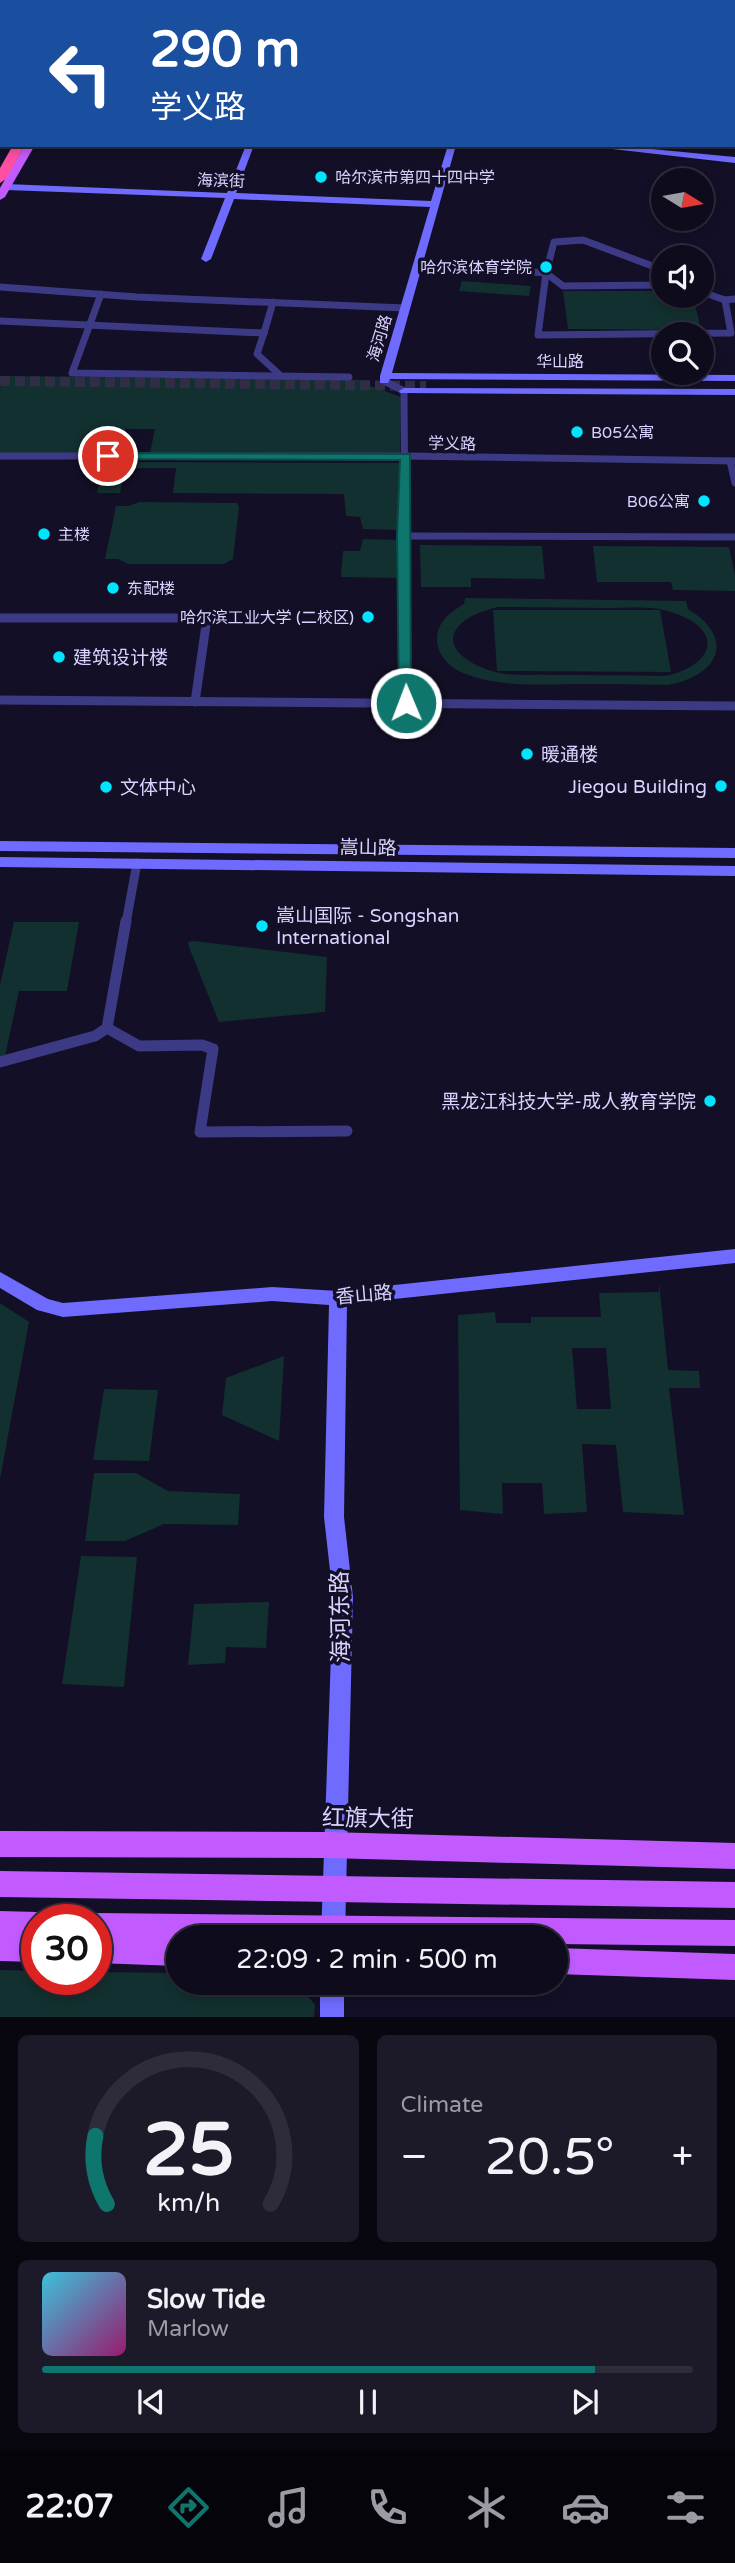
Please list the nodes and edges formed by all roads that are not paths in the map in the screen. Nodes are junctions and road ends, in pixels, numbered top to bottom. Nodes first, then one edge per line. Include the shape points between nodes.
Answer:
1 (18, 147) edge
2 (29, 147) edge
3 (249, 147) edge
4 (451, 147) edge
5 (601, 147) edge
6 (735, 160) edge
7 (3, 183) edge
8 (229, 196) junction
9 (0, 197) edge
10 (435, 204) junction
11 (206, 260) dead end
12 (418, 263) junction
13 (651, 266) edge
14 (546, 273) junction
15 (651, 285) edge
16 (0, 287) edge
17 (101, 294) junction
18 (714, 296) edge
19 (735, 299) edge
20 (725, 300) junction
21 (273, 302) junction
22 (405, 308) junction
23 (0, 321) edge
24 (91, 326) junction
25 (264, 333) junction
26 (281, 376) junction
27 (349, 377) dead end
28 (384, 378) junction
29 (735, 382) edge
30 (425, 384) tunnel mouth
31 (404, 391) junction
32 (735, 393) edge
33 (0, 456) edge
34 (406, 456) junction
35 (733, 461) edge
36 (735, 483) edge
37 (403, 536) junction
38 (735, 537) edge
39 (0, 618) edge
40 (0, 700) edge
41 (195, 702) junction
42 (406, 703) junction
43 (735, 706) edge
44 (0, 846) edge
45 (735, 853) edge
46 (0, 862) edge
47 (137, 863) junction
48 (735, 871) edge
49 (107, 1028) junction
50 (0, 1062) edge
51 (347, 1131) dead end
52 (735, 1256) edge
53 (0, 1279) edge
54 (338, 1298) junction
55 (0, 1844) edge
56 (335, 1845) junction
57 (735, 1856) edge
58 (0, 1884) edge
59 (334, 1891) junction
60 (735, 1895) edge
61 (0, 1924) edge
62 (21, 1925) edge
63 (333, 1925) edge
64 (112, 1927) edge
65 (166, 1928) edge
66 (568, 1933) edge
67 (735, 1933) edge
68 (0, 1948) edge
69 (21, 1949) edge
70 (112, 1951) edge
71 (166, 1953) edge
72 (568, 1961) edge
73 (735, 1967) edge
74 (332, 1995) edge
75 (332, 2017) edge

1 - 7 highway
2 - 7 main road
3 - 8 street
4 - 10 street, 海河路
5 - 6 street
7 - 8 street, 海滨街
7 - 9 main road
8 - 10 street, 海滨街
8 - 11 street
10 - 12 street, 海河路
12 - 14 street
12 - 22 street, 海河路
13 - 14 street via 583,240 554,242
14 - 15 street via 563,286
14 - 20 street via 537,335 731,333
16 - 17 street
17 - 21 street
17 - 24 street
18 - 20 street
19 - 20 street
21 - 22 street
21 - 25 street
22 - 28 street, 海河路
23 - 24 street
24 - 25 street
24 - 26 street via 72,373
25 - 26 street via 257,354
26 - 27 street
28 - 29 street, 华山路
28 - 31 street, 海河路
29 - 30 street, 华山路
31 - 32 street
31 - 34 street
33 - 34 street, 学义路
34 - 35 street, 学义路
34 - 37 street
35 - 36 street
37 - 38 street
37 - 42 street
39 - 41 street via 207,618
40 - 41 street
41 - 42 street
42 - 43 street
44 - 45 street, 嵩山路
46 - 47 street, 嵩山路
47 - 48 street, 嵩山路
47 - 49 street
49 - 50 street via 95,1037
49 - 51 street via 139,1046 202,1045 213,1049 201,1132
52 - 54 street, 香山路
53 - 54 street, 香山路 via 43,1305 62,1310 272,1294
54 - 56 street, 海河东路 via 334,1517 343,1597
55 - 56 main road, 红旗大街
56 - 57 main road, 红旗大街
56 - 59 street, 海河东路
58 - 59 main road
59 - 60 main road
59 - 63 street, 海河东路
61 - 62 main road
64 - 65 main road
66 - 67 main road
68 - 69 main road
70 - 71 main road
72 - 73 main road
74 - 75 street

